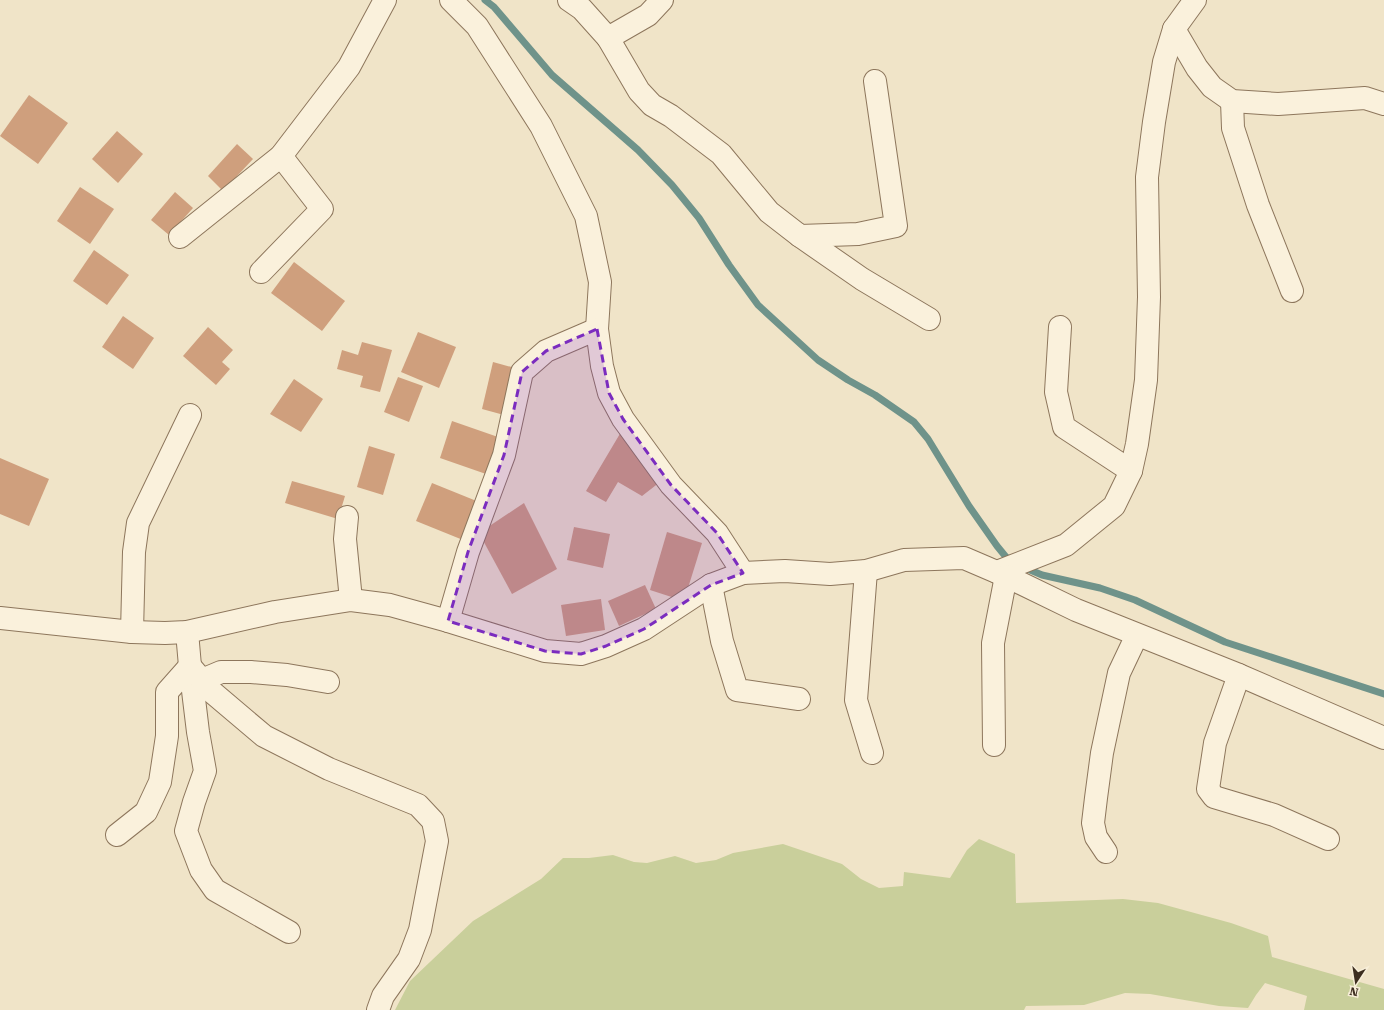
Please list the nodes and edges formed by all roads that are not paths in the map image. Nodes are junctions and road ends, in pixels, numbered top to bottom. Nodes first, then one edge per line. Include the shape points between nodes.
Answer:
1 (385, 0) edge
2 (451, 0) edge
3 (569, 0) edge
4 (662, 0) edge
5 (1195, 0) edge
6 (1174, 29) junction
7 (608, 38) junction
8 (875, 80) dead end
9 (1232, 101) junction
10 (1384, 104) edge
11 (281, 156) junction
12 (800, 236) junction
13 (180, 237) dead end
14 (261, 272) dead end
15 (1292, 291) dead end
16 (929, 319) dead end
17 (1060, 327) dead end
18 (597, 329) junction
19 (190, 415) dead end
20 (1130, 471) junction
21 (347, 517) dead end
22 (866, 571) junction
23 (743, 573) junction
24 (1002, 574) junction
25 (711, 585) junction
26 (351, 600) junction
27 (0, 618) edge
28 (448, 621) junction
29 (132, 632) junction
30 (187, 632) junction
31 (1136, 635) junction
32 (196, 673) junction
33 (1239, 675) junction
34 (328, 682) dead end
35 (799, 699) dead end
36 (1384, 738) edge
37 (994, 745) dead end
38 (872, 753) dead end
39 (117, 835) dead end
40 (1328, 839) dead end
41 (1106, 852) dead end
42 (289, 932) dead end
43 (378, 1010) edge

1 - 11 street via 349,67
2 - 18 street via 477,26 541,126 586,216 600,282
3 - 7 street
4 - 7 street via 648,15
5 - 6 street
6 - 9 street via 1197,68 1212,87
6 - 20 street via 1164,62 1147,176 1149,297 1146,380 1137,444
7 - 12 street via 639,91 652,105 671,116 721,154 769,212
8 - 12 street via 896,226 858,234
9 - 10 street via 1278,104 1365,98
9 - 15 street via 1235,135 1258,206
11 - 13 street
11 - 14 street via 322,210
12 - 16 street via 862,279
17 - 20 street via 1056,392 1064,427
18 - 23 street via 607,386 623,419 672,485 717,533
18 - 28 street via 546,350 522,372 504,455 468,552
19 - 29 street via 138,523 134,552
20 - 24 street via 1114,506 1066,544
21 - 26 street via 345,539
22 - 23 street via 830,574 785,571
22 - 24 street via 904,560 964,558
22 - 38 street via 856,700
23 - 25 street
24 - 31 street via 1076,610
24 - 37 street via 993,643
25 - 28 street via 644,629 581,654 545,652
25 - 35 street via 722,641 736,690
26 - 28 street via 390,605
26 - 30 street via 275,612
27 - 29 street
29 - 30 street
30 - 32 street
31 - 33 street
31 - 41 street via 1119,673 1102,753 1093,823 1096,837
32 - 34 street via 287,674
32 - 39 street via 167,692 167,736 160,782 146,812
32 - 42 street via 198,732 205,771 186,831 201,870 215,890
32 - 43 street via 212,692 264,736 329,769 418,805 433,821 437,840 420,930 409,959 383,996
33 - 36 street
33 - 40 street via 1215,743 1208,789 1214,797 1274,815

